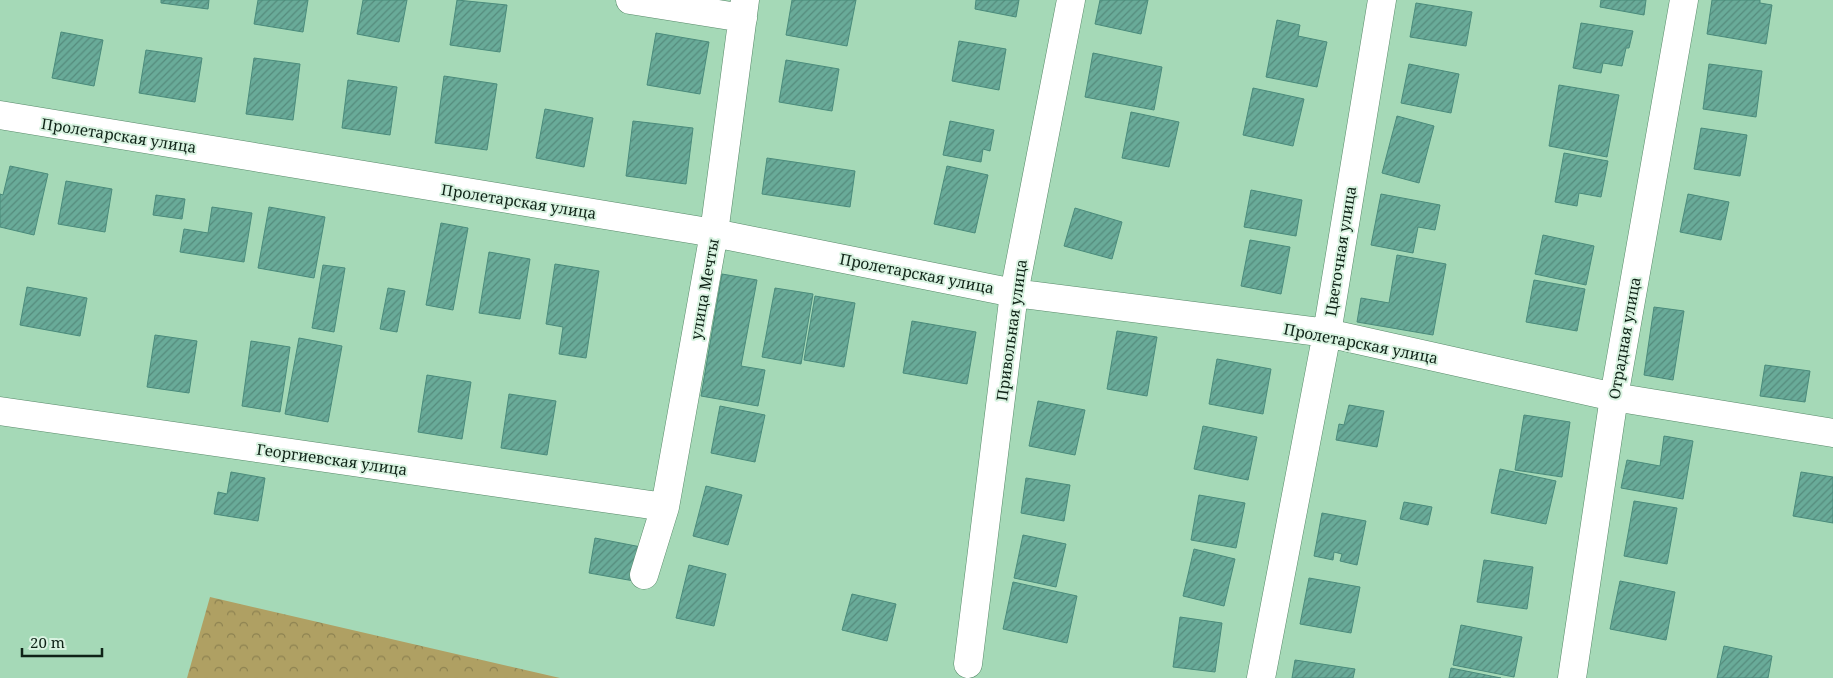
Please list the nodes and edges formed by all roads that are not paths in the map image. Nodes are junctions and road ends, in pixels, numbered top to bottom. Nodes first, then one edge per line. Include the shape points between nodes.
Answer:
1 (630, 0) edge
2 (1071, 0) edge
3 (1382, 0) edge
4 (1684, 0) edge
5 (744, 9) edge
6 (0, 115) edge
7 (714, 233) junction
8 (1014, 293) junction
9 (1327, 333) junction
10 (1614, 397) junction
11 (0, 411) edge
12 (1833, 433) edge
13 (665, 507) junction
14 (644, 575) dead end
15 (968, 664) dead end
16 (1261, 678) edge
17 (1572, 678) edge

1 - 5 street
2 - 8 street, Привольная улица
3 - 9 street, Цветочная улица
4 - 10 street, Отрадная улица
5 - 7 street, улица Мечты
6 - 7 street, Пролетарская улица
7 - 8 street, Пролетарская улица
7 - 13 street, улица Мечты
8 - 9 street, Пролетарская улица
8 - 15 street, Привольная улица
9 - 10 street, Пролетарская улица
9 - 16 street, Цветочная улица
10 - 12 street, Пролетарская улица
10 - 17 street, Отрадная улица
11 - 13 street, Георгиевская улица
13 - 14 street, улица Мечты

